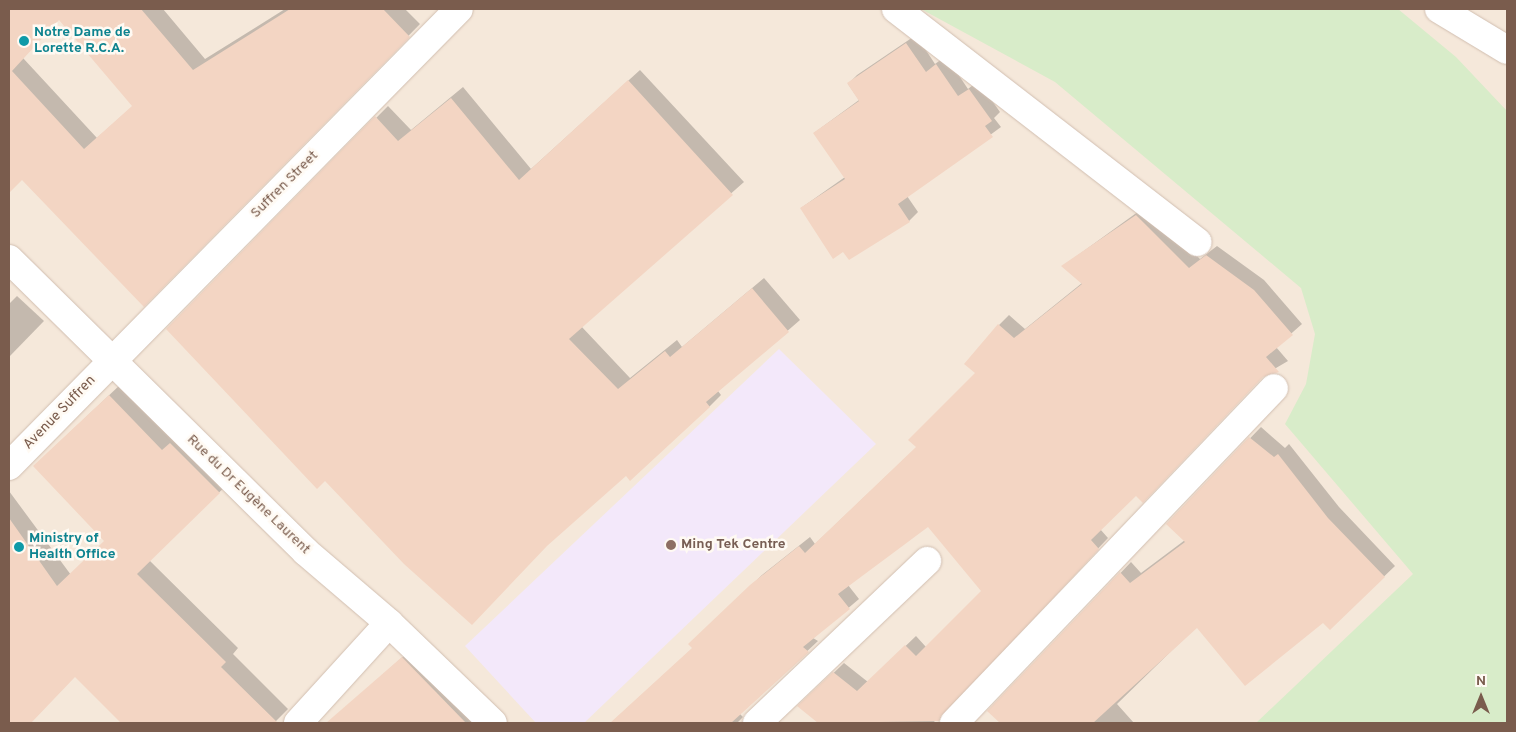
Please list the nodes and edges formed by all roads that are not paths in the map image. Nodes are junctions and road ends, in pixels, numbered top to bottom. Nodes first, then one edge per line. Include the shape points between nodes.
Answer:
1 (459, 9) edge
2 (896, 9) edge
3 (1439, 9) edge
4 (1507, 50) edge
5 (1198, 242) dead end
6 (9, 259) edge
7 (110, 360) junction
8 (1274, 388) dead end
9 (9, 466) edge
10 (927, 561) dead end
11 (390, 623) junction
12 (298, 723) edge
13 (493, 723) edge
14 (757, 723) edge
15 (954, 723) edge

1 - 7 street, Suffren Street
2 - 5 street
3 - 4 street
6 - 7 street, Rue du Dr Eugène Laurent
7 - 9 street, Avenue Suffren
7 - 11 street, Rue du Dr Eugène Laurent via 306,552
8 - 15 street
10 - 14 street
11 - 12 street
11 - 13 street, Rue du Dr Eugène Laurent

